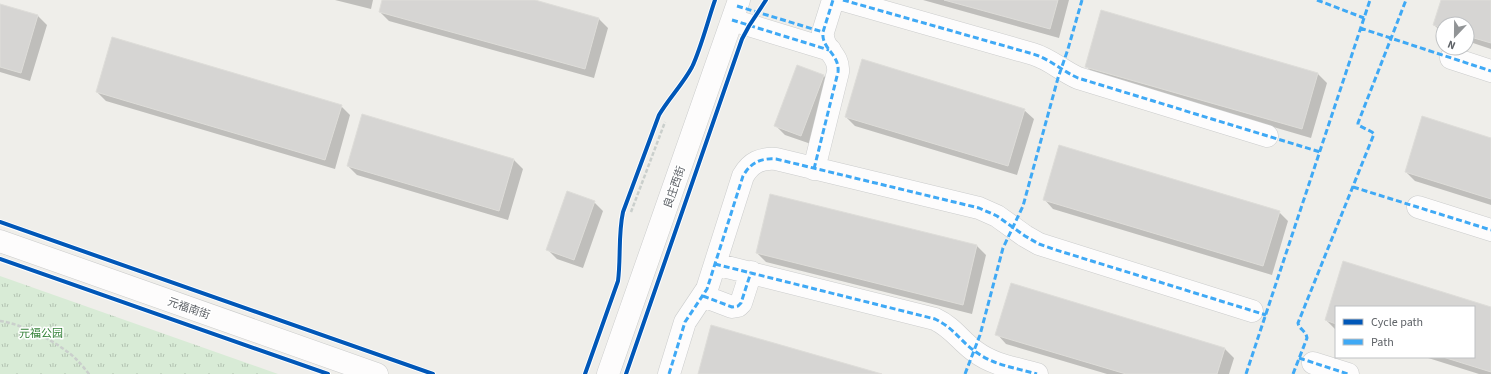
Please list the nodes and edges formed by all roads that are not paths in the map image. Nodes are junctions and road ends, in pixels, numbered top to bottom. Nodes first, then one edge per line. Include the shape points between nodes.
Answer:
1 (833, 0) edge
2 (843, 0) edge
3 (736, 9) edge
4 (826, 41) junction
5 (1451, 58) dead end
6 (1491, 71) edge
7 (1267, 136) dead end
8 (814, 169) junction
9 (1418, 207) dead end
10 (1491, 230) edge
11 (0, 241) edge
12 (715, 264) junction
13 (751, 272) junction
14 (703, 296) junction
15 (1252, 311) dead end
16 (1313, 363) dead end
17 (377, 374) edge
18 (608, 374) edge
19 (669, 374) edge
20 (1037, 374) edge
21 (1348, 374) edge

1 - 4 street
2 - 7 street via 1033,54 1078,78
3 - 4 street
3 - 18 street, 良庄西街
4 - 8 street via 838,63 838,72
5 - 6 street
8 - 12 street via 769,159 762,159 750,166 741,182
8 - 15 street via 979,208 997,216 1039,244
9 - 10 street
11 - 17 street, 元福南街
12 - 13 street
12 - 14 street
13 - 14 street via 738,306
13 - 20 street via 935,319 952,329 983,357 995,363
14 - 19 street via 685,322
16 - 21 street

